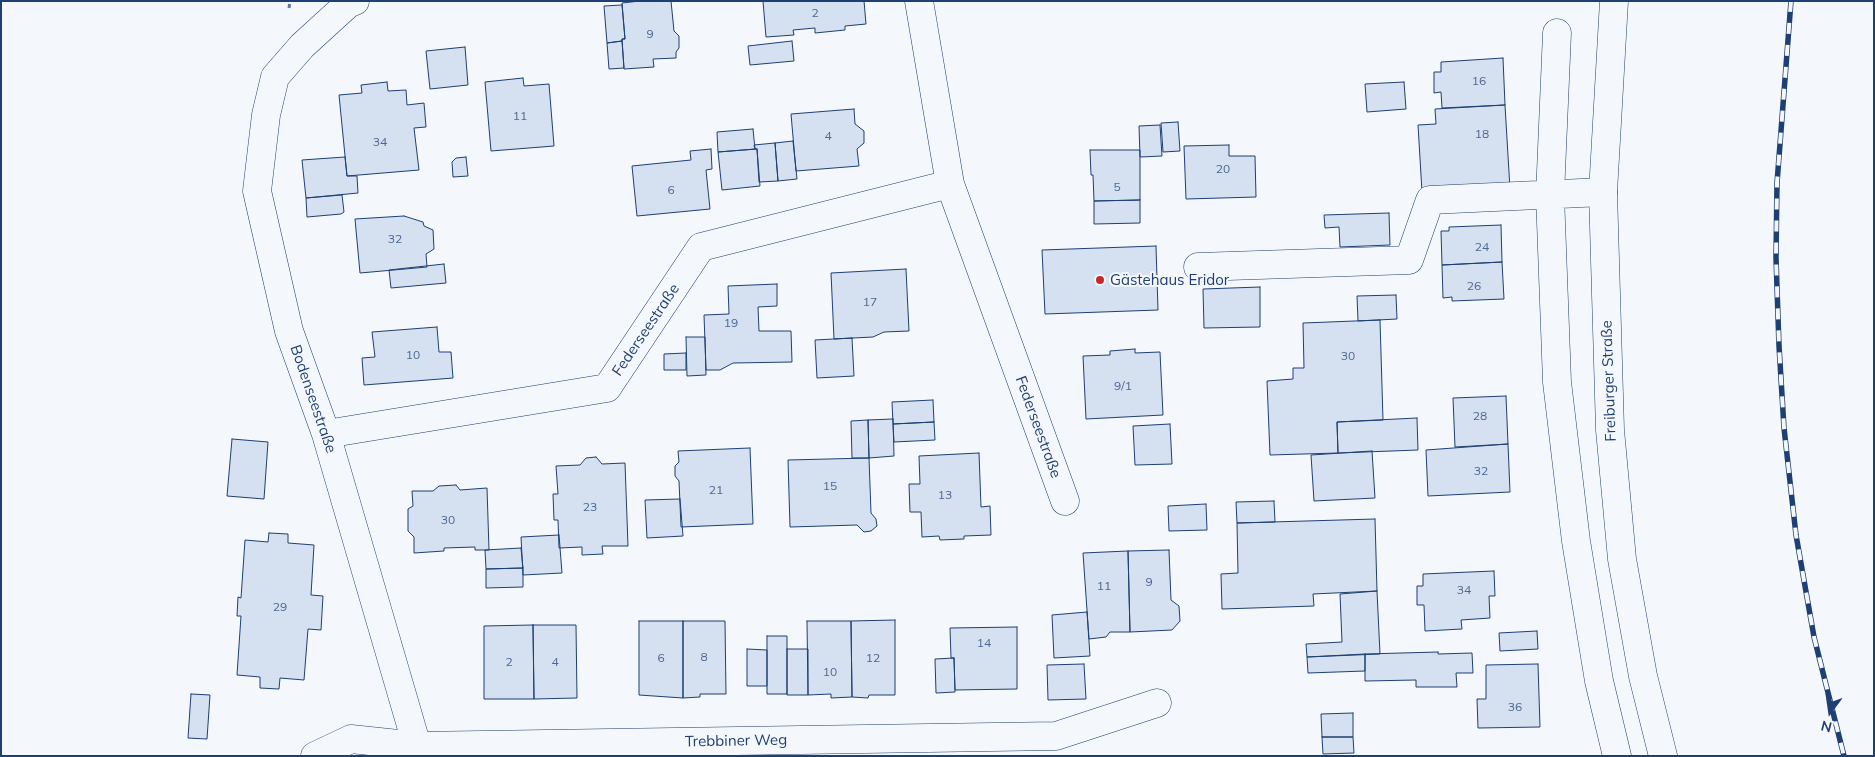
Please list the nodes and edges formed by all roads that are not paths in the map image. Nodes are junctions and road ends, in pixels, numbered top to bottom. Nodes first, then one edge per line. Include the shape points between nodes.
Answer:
1 (355, 1) edge
2 (919, 1) edge
3 (1614, 1) edge
4 (1557, 32) dead end
5 (950, 184) junction
6 (1603, 192) junction
7 (1550, 195) junction
8 (1198, 268) dead end
9 (326, 434) junction
10 (1065, 501) dead end
11 (1156, 702) dead end
12 (418, 751) edge
13 (315, 756) edge
14 (1617, 756) edge
15 (1663, 756) edge

1 - 9 street, Bodenseestraße via 302,46 275,77 266,115 257,191 289,331
2 - 5 street, Federseestraße
3 - 6 street, Freiburger Straße
4 - 7 street
5 - 9 street, Federseestraße via 701,248 607,388
5 - 10 street, Federseestraße
6 - 7 street
6 - 15 street, Freiburger Straße via 1610,430 1622,559
7 - 8 street via 1430,200 1409,260
7 - 14 street via 1557,382 1573,521 1599,681
9 - 12 street, Bodenseestraße
11 - 12 street, Trebbiner Weg via 1056,736
12 - 13 street, Trebbiner Weg via 351,739

